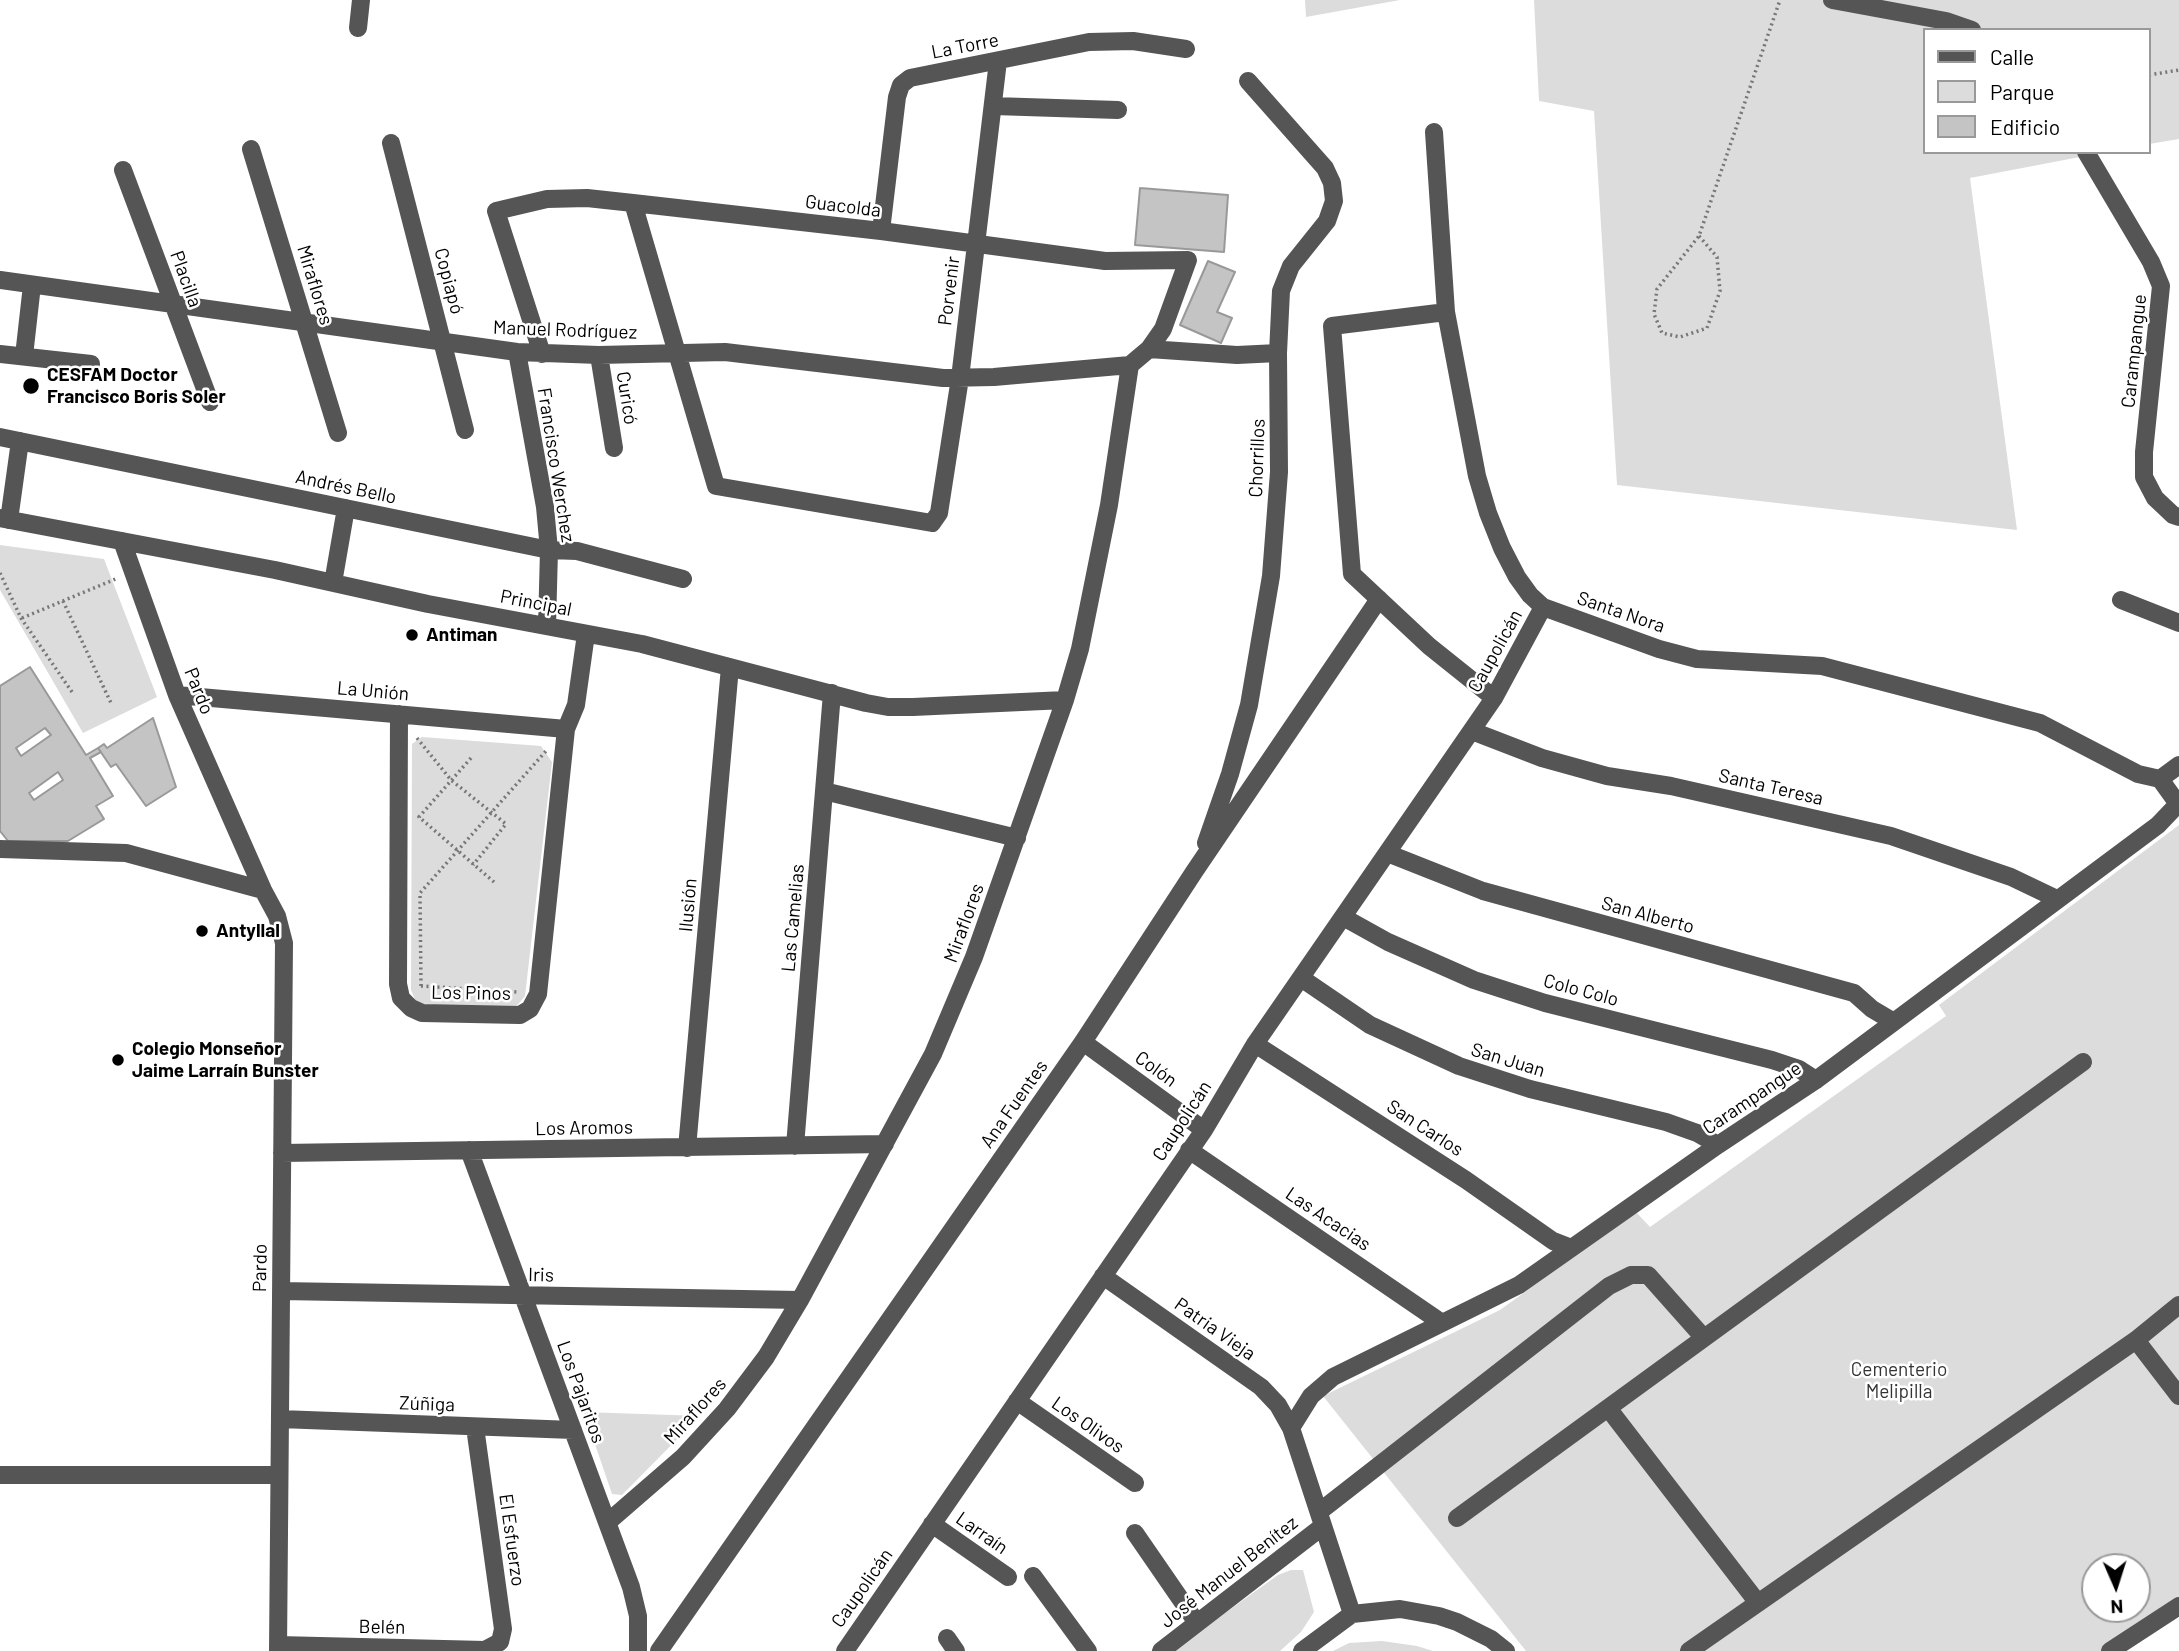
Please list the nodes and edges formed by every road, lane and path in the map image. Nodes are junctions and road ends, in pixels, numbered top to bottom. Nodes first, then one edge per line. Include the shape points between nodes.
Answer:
1 (361, 0) edge
2 (1780, 0) edge
3 (1832, 0) edge
4 (358, 27) dead end
5 (1967, 28) edge
6 (1186, 49) dead end
7 (998, 61) junction
8 (2179, 70) edge
9 (2151, 75) edge
10 (1248, 81) dead end
11 (994, 106) junction
12 (1118, 110) dead end
13 (1434, 132) dead end
14 (391, 143) dead end
15 (251, 149) dead end
16 (2087, 154) edge
17 (123, 170) dead end
18 (633, 203) junction
19 (881, 232) junction
20 (1699, 236) junction
21 (975, 245) junction
22 (0, 280) edge
23 (32, 285) junction
24 (173, 305) junction
25 (1446, 312) junction
26 (306, 323) junction
27 (444, 343) junction
28 (1149, 349) junction
29 (517, 352) junction
30 (678, 353) junction
31 (1278, 353) junction
32 (0, 354) edge
33 (542, 354) junction
34 (599, 355) junction
35 (24, 356) junction
36 (90, 363) dead end
37 (1130, 365) junction
38 (960, 379) junction
39 (210, 402) dead end
40 (465, 430) dead end
41 (338, 433) dead end
42 (0, 437) edge
43 (20, 441) junction
44 (614, 448) dead end
45 (346, 508) junction
46 (2179, 517) edge
47 (5, 519) edge
48 (122, 541) junction
49 (549, 550) junction
50 (133, 572) junction
51 (0, 573) edge
52 (683, 579) dead end
53 (333, 583) junction
54 (1379, 599) junction
55 (2120, 600) dead end
56 (63, 601) junction
57 (1543, 607) junction
58 (21, 618) junction
59 (2179, 623) edge
60 (548, 626) junction
61 (586, 634) junction
62 (730, 667) junction
63 (72, 692) dead end
64 (832, 693) junction
65 (177, 695) junction
66 (1494, 698) junction
67 (1065, 700) junction
68 (111, 703) dead end
69 (399, 714) junction
70 (566, 729) junction
71 (1472, 731) junction
72 (471, 758) dead end
73 (2179, 765) edge
74 (2160, 779) junction
75 (451, 780) junction
76 (824, 791) junction
77 (490, 811) junction
78 (1017, 838) junction
79 (0, 849) edge
80 (457, 850) junction
81 (1387, 853) junction
82 (473, 865) junction
83 (1194, 872) junction
84 (494, 882) dead end
85 (263, 890) junction
86 (2057, 899) junction
87 (1343, 917) junction
88 (1301, 978) junction
89 (398, 984) junction
90 (421, 986) junction
91 (538, 994) junction
92 (1894, 1022) junction
93 (1083, 1042) junction
94 (1255, 1044) junction
95 (2083, 1062) dead end
96 (1816, 1080) junction
97 (1204, 1130) junction
98 (885, 1144) junction
99 (1718, 1145) junction
100 (795, 1146) junction
101 (687, 1148) junction
102 (469, 1150) junction
103 (1189, 1150) junction
104 (282, 1153) junction
105 (1571, 1248) junction
106 (1103, 1276) junction
107 (281, 1291) junction
108 (523, 1295) junction
109 (800, 1300) junction
110 (2179, 1305) edge
111 (1442, 1323) junction
112 (1704, 1338) junction
113 (2136, 1340) junction
114 (2179, 1396) edge
115 (1017, 1401) junction
116 (1608, 1408) junction
117 (280, 1419) junction
118 (475, 1427) junction
119 (1292, 1428) junction
120 (573, 1430) junction
121 (0, 1475) edge
122 (279, 1475) junction
123 (1135, 1483) dead end
124 (1457, 1518) dead end
125 (1321, 1519) junction
126 (608, 1522) junction
127 (932, 1524) junction
128 (1135, 1534) dead end
129 (1033, 1576) dead end
130 (1008, 1577) dead end
131 (1758, 1603) junction
132 (2179, 1606) edge
133 (1352, 1614) junction
134 (1197, 1623) junction
135 (675, 1626) junction
136 (639, 1630) junction
137 (278, 1648) edge
138 (485, 1650) edge
139 (638, 1651) edge
140 (659, 1651) edge
141 (845, 1651) edge
142 (1088, 1651) edge
143 (1161, 1651) edge
144 (1302, 1651) edge
145 (1506, 1651) edge
146 (1689, 1651) edge
147 (2110, 1651) edge

1 - 4 street
2 - 20 path
3 - 5 street via 1946,20
6 - 7 street, La Torre via 1115,40
7 - 11 street, Porvenir
7 - 19 street, La Torre via 910,78 901,85
8 - 9 path
10 - 31 street, Chorrillos via 1325,168 1334,192 1327,221 1286,276 1279,307
11 - 12 street
11 - 21 street, Porvenir
13 - 25 street, Santa Nora
14 - 27 street, Copiapó
15 - 26 street, Miraflores
16 - 46 street, Carampangue via 2161,286 2144,477 2155,498
17 - 24 street, Placilla
18 - 19 street, Guacolda
18 - 30 street
18 - 33 street, Guacolda via 567,197 496,211
19 - 21 street, Guacolda
20 - 20 path via 1717,257 1720,291 1707,328 1680,337 1662,333 1654,314 1657,289
21 - 28 street, Guacolda via 1105,261 1188,260 1163,329
21 - 38 street, Porvenir
22 - 23 street, Manuel Rodríguez
23 - 24 street, Manuel Rodríguez
23 - 35 street
24 - 26 street, Manuel Rodríguez
24 - 39 street, Placilla
25 - 54 street via 1332,326 1352,574
25 - 57 street, Santa Nora via 1488,513 1517,577
26 - 27 street, Manuel Rodríguez
26 - 41 street, Miraflores
27 - 29 street, Manuel Rodríguez
27 - 40 street, Copiapó
28 - 31 street
28 - 37 street
29 - 33 street, Manuel Rodríguez
29 - 49 street, Francisco Werchez via 541,474
30 - 34 street, Manuel Rodríguez
30 - 38 street, Manuel Rodríguez via 741,353
30 - 38 street, Porvenir via 716,486 932,523 939,513
31 - 83 street, Chorrillos via 1279,472 1264,623 1240,740
32 - 35 street
33 - 34 street, Manuel Rodríguez
34 - 44 street, Curicó
35 - 36 street
37 - 38 street, Manuel Rodríguez
37 - 67 street, Miraflores via 1094,583
42 - 43 street, Andrés Bello
43 - 45 street, Andrés Bello
43 - 47 street
45 - 49 street, Andrés Bello
45 - 53 street
47 - 48 street, Principal
48 - 50 street, Pardo
48 - 53 street, Principal
49 - 52 street, Andrés Bello via 577,551
49 - 60 street, Francisco Werchez
50 - 56 path
50 - 65 street, Pardo
51 - 58 path
53 - 60 street, Principal
54 - 66 street
54 - 83 street, Ana Fuentes
55 - 59 street
56 - 58 path
56 - 68 path
57 - 66 street, Caupolicán
57 - 74 street, Santa Nora via 1698,659 1822,666 2040,723 2138,774
58 - 63 path
60 - 61 street, Principal
61 - 62 street, Principal
61 - 70 street, Los Pinos via 576,705
62 - 64 street, Principal
62 - 101 street, Ilusión
64 - 67 street, Principal via 888,706
64 - 76 street, Las Camelias
65 - 69 street, La Unión
65 - 85 street, Pardo
66 - 71 street, Caupolicán
67 - 78 street, Miraflores
69 - 70 street, La Unión
69 - 75 path
69 - 89 street
70 - 77 path
70 - 91 street, Los Pinos
71 - 81 street, Caupolicán
71 - 86 street, Santa Teresa via 1542,758 1608,776 1891,836 2011,877
72 - 75 path
73 - 74 street
74 - 86 street, Carampangue via 2178,804 2158,825
75 - 77 path
75 - 80 path via 419,817
76 - 78 street
76 - 100 street, Las Camelias
77 - 80 path
77 - 82 path via 506,824
78 - 98 street, Miraflores via 955,1006
79 - 85 street via 113,851
80 - 82 path
80 - 90 path via 420,892
81 - 87 street, Caupolicán
81 - 92 street, San Alberto via 1483,891 1854,993
82 - 84 path
83 - 93 street, Ana Fuentes
85 - 104 street, Pardo via 284,943
86 - 92 street, Carampangue
87 - 88 street, Caupolicán
87 - 96 street, Colo Colo via 1474,980 1545,1003 1772,1060
88 - 94 street, Caupolicán
88 - 99 street, San Juan via 1370,1025 1459,1066 1530,1090 1666,1122
89 - 90 path
89 - 91 street, Los Pinos via 401,998 422,1013 520,1015 530,1009
90 - 91 path
92 - 96 street, Carampangue
93 - 97 street, Colón
93 - 135 street, Ana Fuentes
94 - 97 street, Caupolicán
94 - 105 street, San Carlos via 1553,1241
95 - 112 street
96 - 99 street, Carampangue
97 - 103 street, Caupolicán
98 - 100 street, Los Aromos
98 - 109 street, Miraflores
99 - 105 street, Carampangue
100 - 101 street, Los Aromos
101 - 102 street, Los Aromos
102 - 104 street, Los Aromos
102 - 108 street, Los Pajaritos
103 - 106 street, Caupolicán
103 - 111 street, Las Acacias
104 - 107 street, Pardo
105 - 111 street, Carampangue via 1519,1285
106 - 115 street, Caupolicán
106 - 119 street, Patria Vieja via 1261,1387
107 - 108 street, Iris
107 - 117 street, Pardo
108 - 109 street, Iris
108 - 120 street, Los Pajaritos
109 - 126 street, Miraflores via 727,1409 683,1457
110 - 113 street
111 - 119 street, Carampangue via 1333,1377 1311,1396
112 - 116 street
112 - 125 street, José Manuel Benítez via 1648,1275 1631,1275 1609,1286
113 - 114 street
113 - 131 street
115 - 123 street, Los Olivos
115 - 127 street, Caupolicán
116 - 124 street
116 - 131 street
117 - 118 street, Zúñiga
117 - 122 street, Pardo
118 - 120 street, Zúñiga
118 - 138 street, El Esfuerzo via 503,1629 500,1642
119 - 125 street, Patria Vieja
120 - 126 street, Los Pajaritos
121 - 122 street
122 - 137 street, Pardo
125 - 133 street, Patria Vieja
125 - 134 street, José Manuel Benítez
126 - 136 street, Los Pajaritos via 635,1601
127 - 130 street, Larraín
127 - 141 street, Caupolicán
128 - 134 street
129 - 142 street
131 - 146 street
132 - 147 street
133 - 144 street
133 - 145 street via 1400,1609 1439,1616 1475,1629
134 - 143 street, José Manuel Benítez
135 - 136 street
135 - 140 street, Ana Fuentes
136 - 139 street, Los Pajaritos
137 - 138 street, Belén

